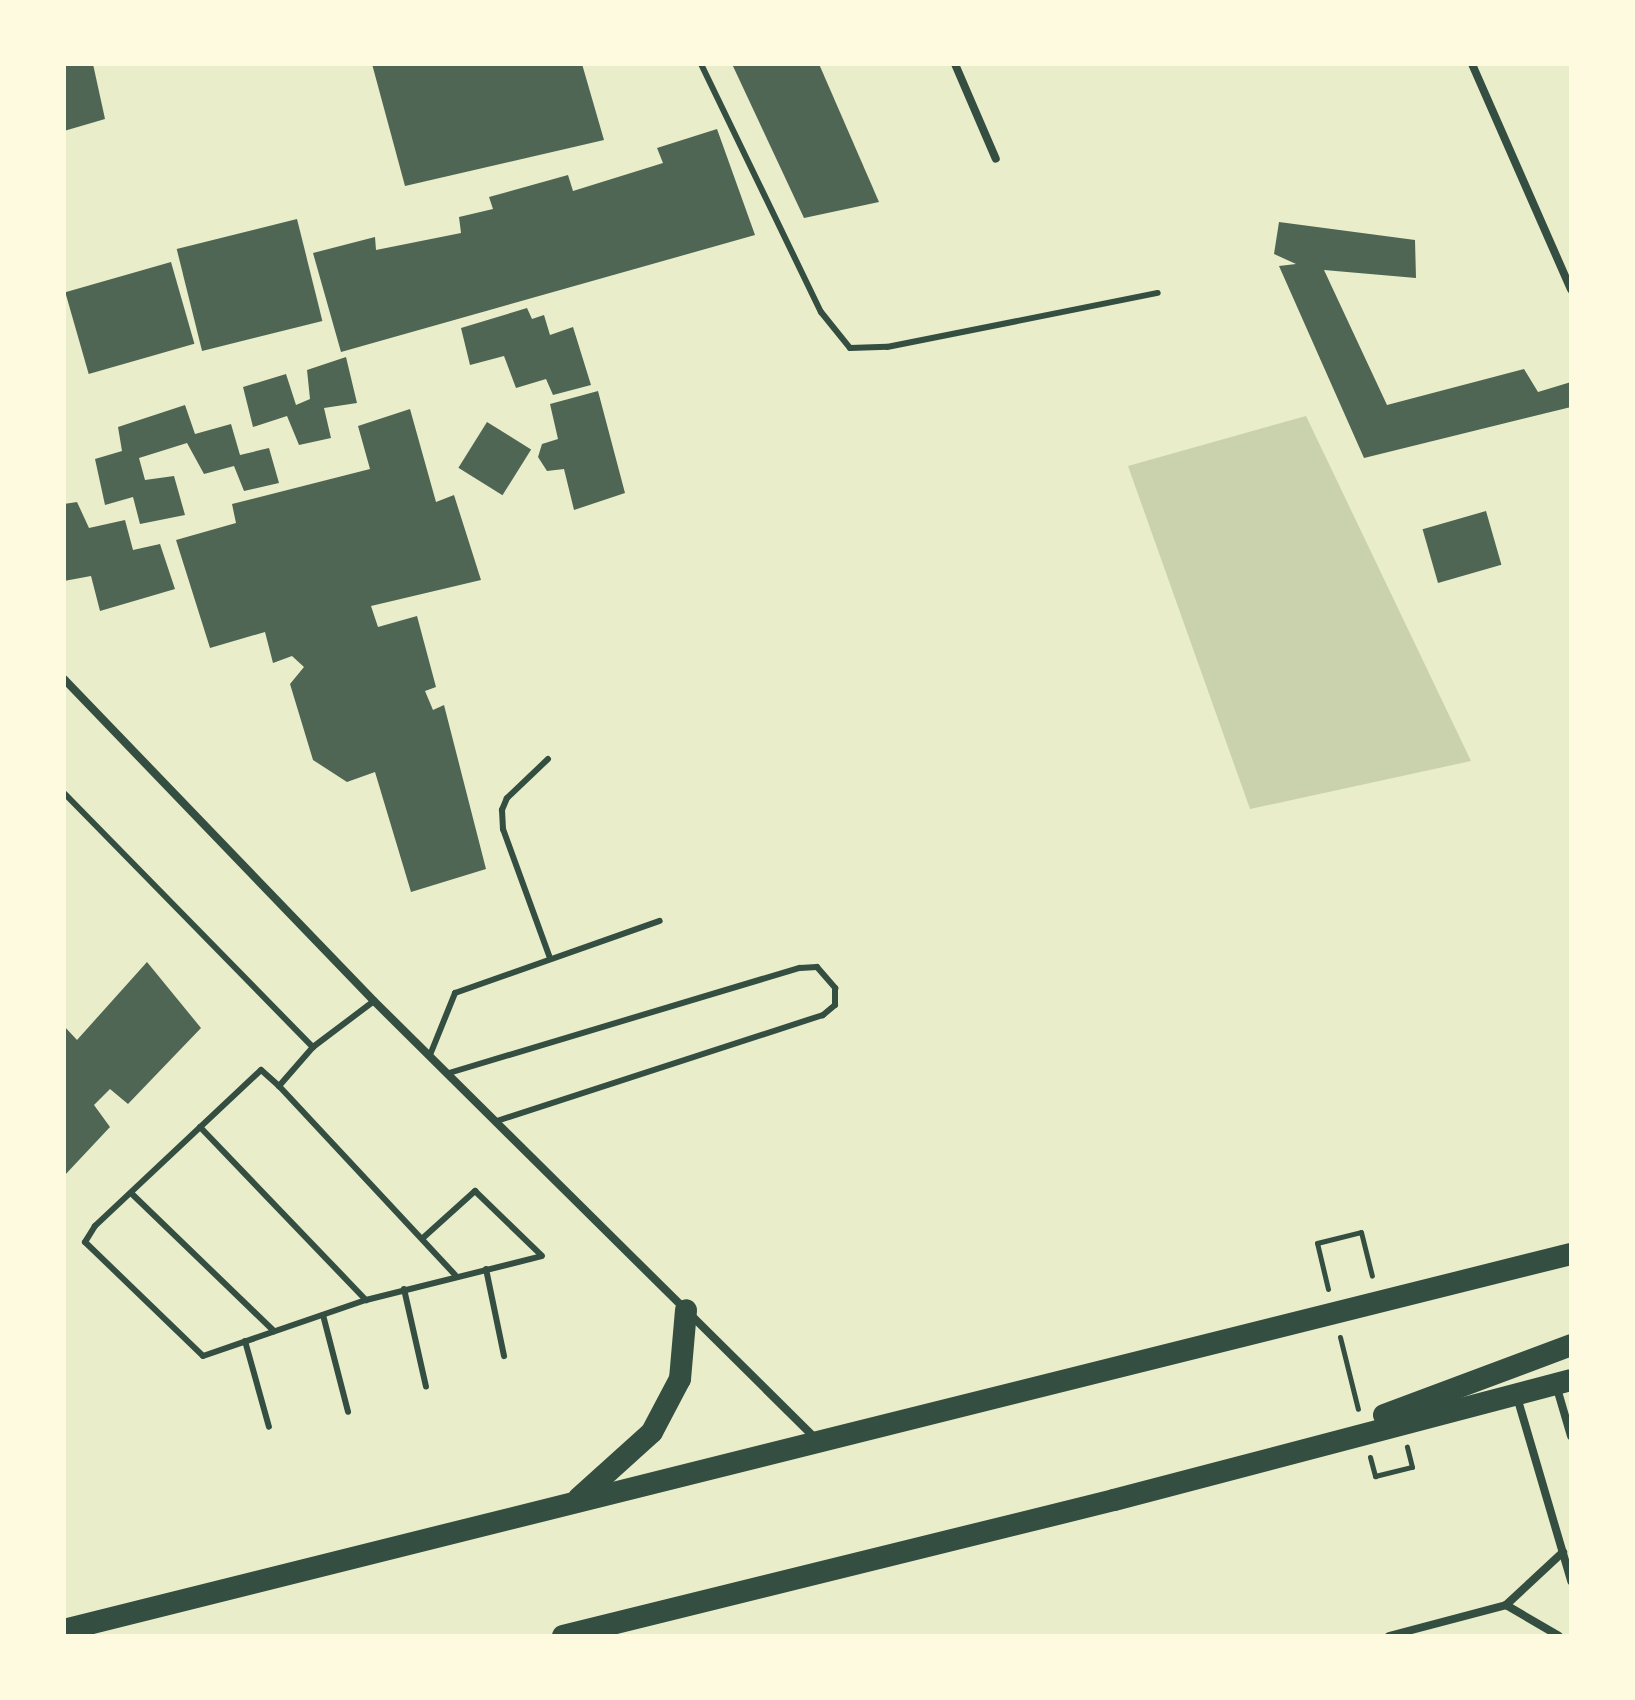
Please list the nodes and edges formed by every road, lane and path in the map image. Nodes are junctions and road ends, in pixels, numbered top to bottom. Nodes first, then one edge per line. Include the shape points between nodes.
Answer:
1 (701, 64) edge
2 (955, 64) edge
3 (1472, 64) edge
4 (996, 159) dead end
5 (1571, 289) edge
6 (1158, 293) dead end
7 (64, 679) edge
8 (548, 759) dead end
9 (64, 793) edge
10 (660, 921) dead end
11 (550, 958) junction
12 (374, 1001) junction
13 (313, 1047) junction
14 (430, 1055) junction
15 (449, 1073) junction
16 (279, 1086) junction
17 (497, 1121) junction
18 (200, 1127) junction
19 (131, 1193) junction
20 (424, 1237) junction
21 (1571, 1254) edge
22 (486, 1269) junction
23 (455, 1275) junction
24 (404, 1289) junction
25 (366, 1300) junction
26 (1331, 1301) dead end
27 (1380, 1304) junction
28 (686, 1310) junction
29 (323, 1315) junction
30 (1338, 1330) dead end
31 (274, 1331) junction
32 (245, 1341) junction
33 (1571, 1345) edge
34 (504, 1356) dead end
35 (1564, 1382) edge
36 (426, 1387) dead end
37 (1517, 1394) junction
38 (348, 1412) dead end
39 (1360, 1418) dead end
40 (269, 1427) dead end
41 (1571, 1436) edge
42 (822, 1444) junction
43 (1367, 1447) dead end
44 (1286, 1454) junction
45 (1412, 1467) dead end
46 (574, 1502) junction
47 (1563, 1552) junction
48 (1571, 1581) edge
49 (1506, 1605) junction
50 (64, 1630) edge
51 (563, 1636) edge
52 (1389, 1636) edge
53 (1559, 1636) edge

1 - 6 lane via 821,312 850,348 887,347
2 - 4 street
3 - 5 street
7 - 12 street
8 - 11 lane via 507,798 502,810 503,829
9 - 13 lane
10 - 11 lane
11 - 14 lane via 455,993
12 - 13 lane
12 - 14 street
13 - 16 lane
14 - 15 street
15 - 17 street
15 - 17 lane via 800,968 817,967 835,988 835,1005 823,1015
16 - 18 lane via 261,1070
16 - 20 lane
17 - 28 street
18 - 19 lane
18 - 25 lane
19 - 31 lane
19 - 32 lane via 85,1242 203,1356
20 - 22 lane via 475,1191 542,1256
20 - 23 lane
21 - 27 highway
22 - 23 lane
22 - 34 lane
23 - 24 lane
24 - 25 lane
24 - 36 lane
25 - 29 lane
26 - 27 path via 1317,1243 1361,1232
27 - 42 highway
28 - 42 street
28 - 46 highway via 680,1379 652,1432
29 - 31 lane
29 - 38 lane
30 - 39 path
31 - 32 lane
32 - 40 lane
33 - 44 highway
35 - 37 highway
35 - 41 street
37 - 44 highway
37 - 47 street
42 - 46 highway
43 - 45 path via 1375,1476
44 - 51 highway
46 - 50 highway
47 - 48 street
47 - 49 street
49 - 52 street
49 - 53 street

